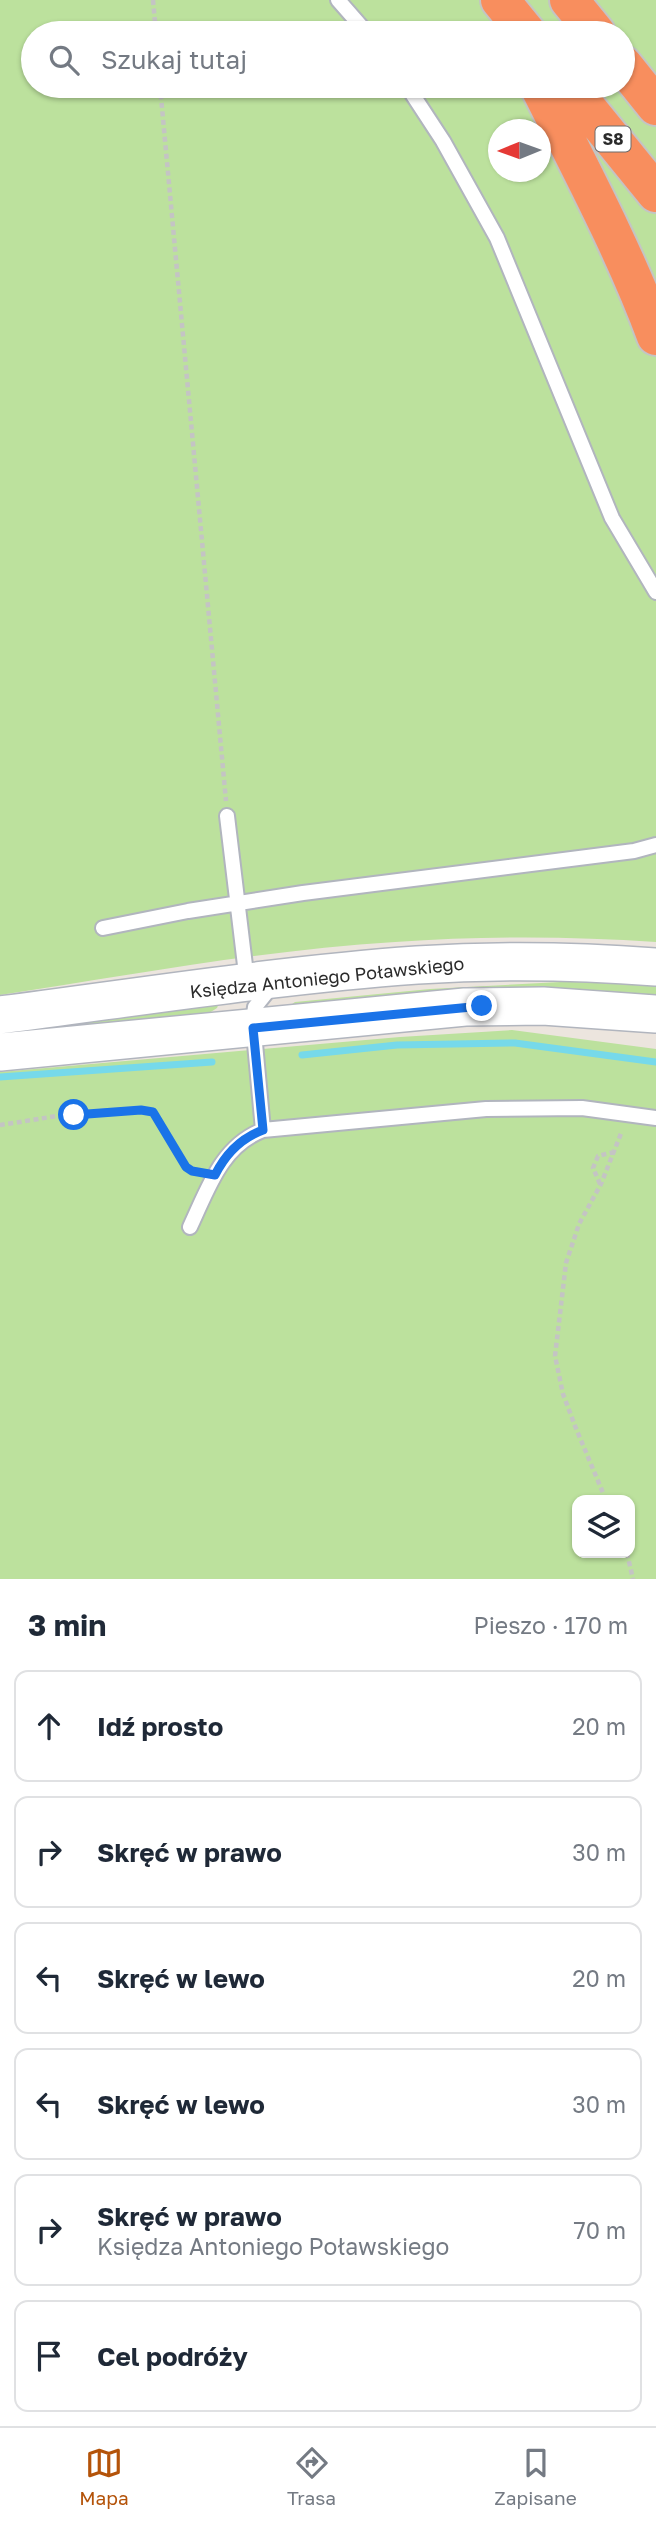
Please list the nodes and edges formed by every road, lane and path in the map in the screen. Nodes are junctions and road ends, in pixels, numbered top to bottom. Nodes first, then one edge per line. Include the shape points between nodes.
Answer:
1 (152, 0) edge
2 (338, 0) edge
3 (497, 0) edge
4 (155, 21) edge
5 (356, 21) edge
6 (507, 21) edge
7 (516, 21) edge
8 (635, 58) edge
9 (656, 75) edge
10 (635, 80) edge
11 (161, 98) edge
12 (415, 98) edge
13 (545, 98) edge
14 (579, 98) edge
15 (656, 106) edge
16 (656, 193) edge
17 (656, 336) edge
18 (656, 592) edge
19 (227, 816) joint
20 (656, 845) edge
21 (237, 903) junction
22 (103, 928) dead end
23 (656, 967) edge
24 (296, 978) junction
25 (247, 984) junction
26 (0, 1014) edge
27 (656, 1014) edge
28 (253, 1028) junction
29 (0, 1052) edge
30 (628, 1115) junction
31 (656, 1118) edge
32 (0, 1125) edge
33 (263, 1130) junction
34 (615, 1152) junction
35 (215, 1175) junction
36 (601, 1184) junction
37 (190, 1227) dead end
38 (604, 1495) edge
39 (627, 1558) edge
40 (633, 1579) edge

1 - 4 path
2 - 5 lane
3 - 6 highway
3 - 7 highway
8 - 9 highway
10 - 15 highway
11 - 19 path
12 - 18 lane via 497,238 612,518
13 - 17 highway via 590,186
14 - 16 highway, S8
19 - 21 lane
20 - 21 lane
21 - 22 lane
21 - 25 lane
23 - 24 main road, Księdza Antoniego Poławskiego via 491,962
24 - 25 main road, Księdza Antoniego Poławskiego
24 - 28 lane via 267,990 255,1007
25 - 26 main road, Księdza Antoniego Poławskiego
27 - 28 main road via 500,1005
28 - 29 main road
28 - 33 lane
30 - 31 lane
30 - 33 lane via 582,1108 486,1109
30 - 34 path
32 - 35 path via 116,1111 153,1112 186,1167
33 - 35 lane via 237,1144
34 - 36 path
34 - 36 path via 598,1156 593,1168
35 - 37 lane
36 - 38 path via 579,1224 566,1263 555,1356 571,1416
39 - 40 path

